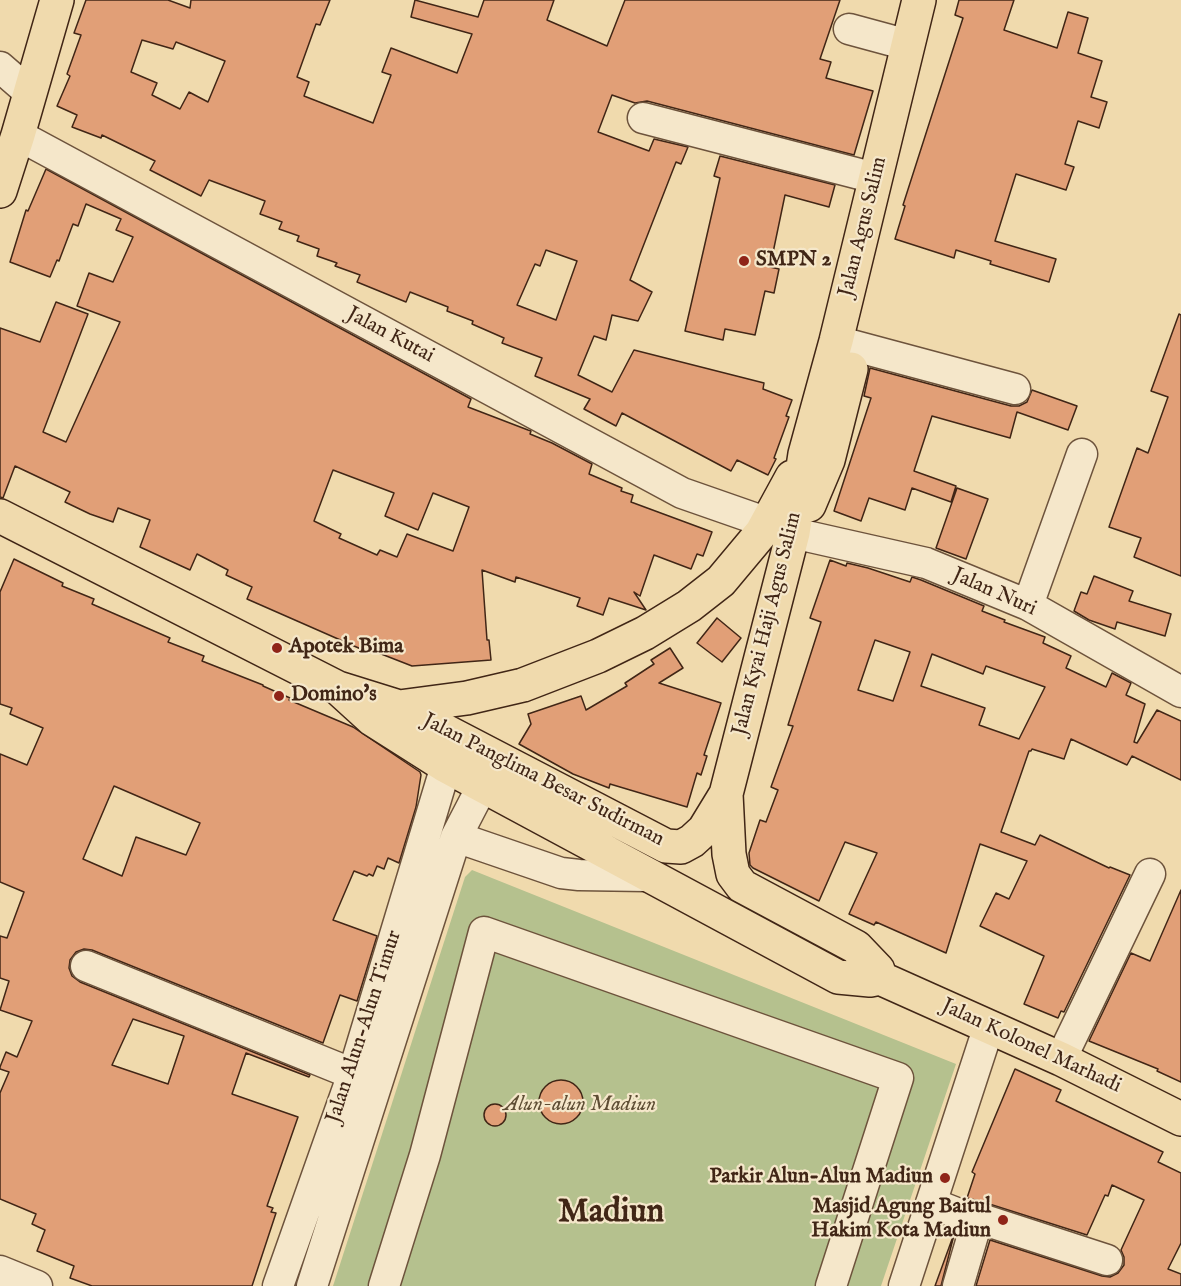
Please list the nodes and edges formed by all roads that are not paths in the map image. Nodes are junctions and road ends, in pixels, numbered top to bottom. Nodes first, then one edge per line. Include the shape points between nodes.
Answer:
1 (57, 0) edge
2 (919, 0) edge
3 (942, 0) edge
4 (849, 29) dead end
5 (911, 66) junction
6 (0, 67) edge
7 (30, 93) junction
8 (643, 118) dead end
9 (18, 135) junction
10 (875, 178) junction
11 (0, 191) edge
12 (846, 344) junction
13 (1015, 389) dead end
14 (1082, 454) dead end
15 (0, 516) edge
16 (780, 528) junction
17 (1028, 605) junction
18 (338, 688) junction
19 (1181, 692) edge
20 (399, 707) junction
21 (446, 766) junction
22 (483, 785) junction
23 (726, 794) junction
24 (456, 837) junction
25 (1150, 874) dead end
26 (647, 876) junction
27 (86, 966) dead end
28 (880, 978) junction
29 (990, 1026) junction
30 (1061, 1059) junction
31 (352, 1074) junction
32 (1181, 1119) edge
33 (931, 1203) junction
34 (978, 1218) junction
35 (1107, 1260) dead end
36 (0, 1271) edge
37 (37, 1286) edge
38 (278, 1286) edge
39 (312, 1286) edge
40 (384, 1286) edge
41 (831, 1286) edge
42 (904, 1286) edge
43 (958, 1286) edge

1 - 7 main road
2 - 5 main road, Jalan Agus Salim
3 - 5 main road
4 - 5 street
5 - 10 main road, Jalan Agus Salim
5 - 12 main road
6 - 7 street
7 - 9 main road
8 - 10 street
9 - 11 main road
9 - 16 street, Jalan Kutai via 682,493
10 - 12 main road, Jalan Agus Salim
12 - 13 street
12 - 16 main road, Jalan Agus Salim
12 - 16 main road via 828,460 805,514
14 - 17 street
15 - 18 main road, Jalan Panglima Besar Sudirman
16 - 17 street, Jalan Nuri via 926,563
16 - 20 main road via 689,606 607,651 522,685 467,698
16 - 23 main road, Jalan Kyai Haji Agus Salim
17 - 19 street, Jalan Nuri
18 - 20 main road, Jalan Panglima Besar Sudirman
18 - 21 main road, Jalan Panglima Besar Sudirman via 372,719
20 - 23 main road, Jalan Panglima Besar Sudirman via 666,846 681,847 692,841 704,830
21 - 22 main road, Jalan Panglima Besar Sudirman
21 - 31 street, Jalan Alun-Alun Timur
22 - 24 street, Jalan Alun-Alun Timur
22 - 26 main road, Jalan Panglima Besar Sudirman
23 - 28 main road via 729,854 733,874 742,886 856,947 878,970
24 - 26 street via 561,873
24 - 39 street, Jalan Alun-Alun Timur
25 - 30 street
26 - 28 main road, Jalan Kolonel Marhadi via 838,977
27 - 31 street
28 - 29 main road, Jalan Kolonel Marhadi
29 - 30 main road, Jalan Kolonel Marhadi
29 - 33 street
30 - 32 main road, Jalan Kolonel Marhadi
31 - 38 street, Jalan Alun-Alun Timur
33 - 34 street
33 - 42 street
34 - 35 street
34 - 43 street
36 - 37 street
40 - 41 street via 425,1155 484,932 898,1078

